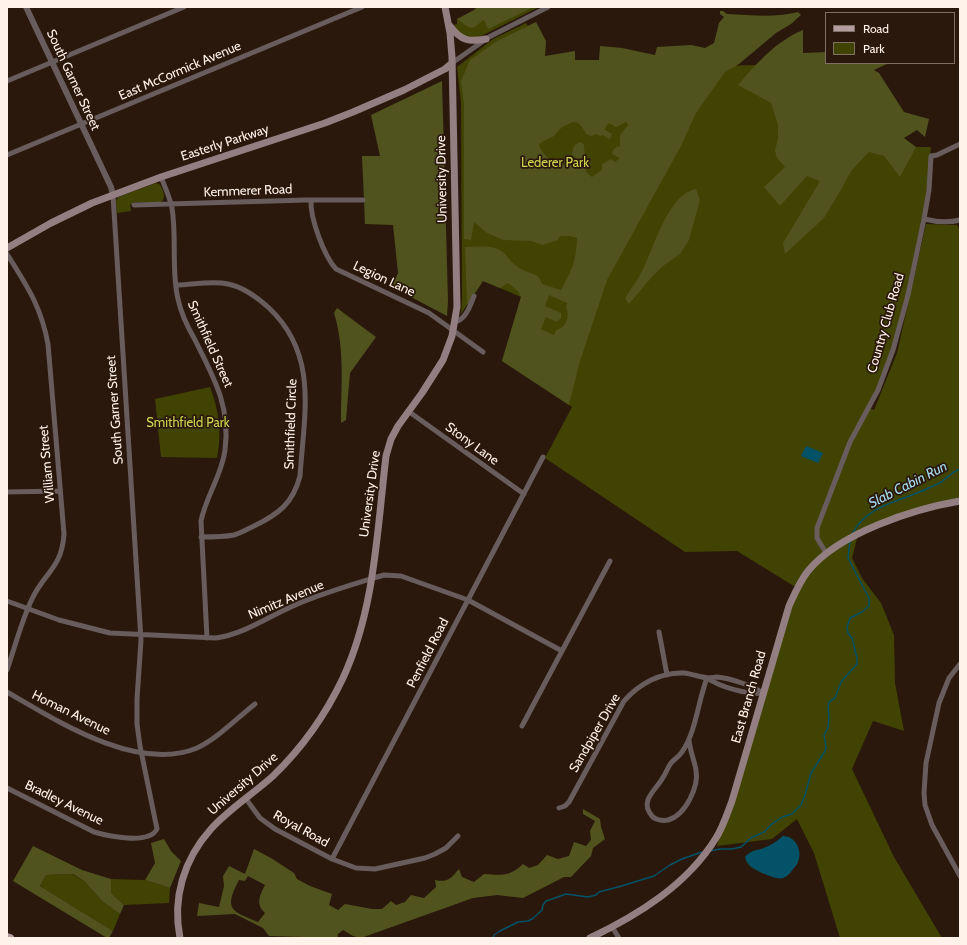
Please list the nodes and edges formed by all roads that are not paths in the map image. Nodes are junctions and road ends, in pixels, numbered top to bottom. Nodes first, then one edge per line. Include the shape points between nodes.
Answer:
1 (26, 7) edge
2 (184, 7) edge
3 (362, 7) edge
4 (445, 7) edge
5 (548, 7) edge
6 (449, 25) junction
7 (486, 39) junction
8 (52, 62) junction
9 (452, 63) junction
10 (7, 81) edge
11 (82, 124) junction
12 (960, 144) edge
13 (7, 156) edge
14 (161, 177) junction
15 (113, 195) junction
16 (311, 200) junction
17 (363, 200) dead end
18 (171, 204) junction
19 (134, 205) dead end
20 (924, 219) junction
21 (960, 220) edge
22 (7, 248) edge
23 (7, 254) edge
24 (176, 285) junction
25 (474, 296) dead end
26 (455, 322) junction
27 (454, 331) junction
28 (483, 352) dead end
29 (408, 411) junction
30 (543, 457) dead end
31 (60, 491) junction
32 (7, 492) edge
33 (524, 494) junction
34 (960, 501) edge
35 (200, 537) junction
36 (826, 553) junction
37 (610, 561) dead end
38 (372, 579) junction
39 (468, 600) junction
40 (7, 601) edge
41 (28, 609) junction
42 (659, 632) dead end
43 (140, 635) junction
44 (207, 638) junction
45 (562, 650) junction
46 (960, 664) edge
47 (7, 670) edge
48 (667, 675) junction
49 (707, 678) junction
50 (7, 692) edge
51 (764, 693) junction
52 (255, 704) dead end
53 (522, 726) dead end
54 (689, 740) junction
55 (142, 752) junction
56 (691, 754) junction
57 (676, 758) junction
58 (7, 788) edge
59 (246, 799) junction
60 (559, 808) dead end
61 (157, 829) joint
62 (458, 836) dead end
63 (332, 859) junction
64 (960, 876) edge
65 (612, 927) junction
66 (7, 937) edge
67 (10, 938) edge
68 (180, 938) edge
69 (590, 938) edge
70 (618, 938) edge

1 - 8 street, South Garner Street
2 - 8 street
3 - 11 street, East McCormick Avenue
4 - 6 main road, University Drive
5 - 7 street
6 - 7 main road via 465,40
6 - 9 main road, University Drive
7 - 9 street
8 - 10 street
8 - 11 street, South Garner Street
9 - 14 main road, Easterly Parkway via 404,90 325,123
9 - 26 main road, University Drive via 457,307
11 - 13 street, East McCormick Avenue
11 - 15 street, South Garner Street
12 - 20 street, Country Club Road via 931,156
14 - 15 main road, Easterly Parkway
14 - 18 street, Smithfield Street
15 - 22 main road, Easterly Parkway via 59,219
15 - 43 street, South Garner Street
16 - 17 street, Kemmerer Road
16 - 18 street, Kemmerer Road
16 - 27 street, Legion Lane via 311,213 336,269 429,313
18 - 19 street, Kemmerer Road
18 - 24 street, Smithfield Street
20 - 21 street via 934,222
20 - 36 street, Country Club Road via 908,295 890,360 878,390 850,442 817,528 817,538
23 - 31 street, William Street via 37,304 44,326 48,344
24 - 35 street, Smithfield Street via 182,316 216,381 226,418 224,456 220,473 202,514
24 - 35 street, Smithfield Circle via 220,283 236,286 251,294 274,313 290,334 300,357 305,378 300,476 292,497 278,512 245,531 228,536
25 - 26 street via 463,318
26 - 27 main road, University Drive
27 - 28 street, Legion Lane
27 - 29 main road, University Drive via 439,368
29 - 33 street, Stony Lane
29 - 38 main road, University Drive via 391,439 386,456
30 - 33 street, Penfield Road
31 - 32 street
31 - 41 street, William Street via 64,534 62,549 58,561 36,592
33 - 39 street, Penfield Road
34 - 36 main road, East Branch Road via 906,514 843,542
35 - 44 street, Smithfield Street
36 - 51 main road, East Branch Road via 805,575 789,606
37 - 45 street
38 - 39 street, Nimitz Avenue via 384,575 401,576
38 - 44 street, Nimitz Avenue via 295,605 229,636
38 - 59 main road, University Drive via 357,642 334,696 296,752
39 - 45 street, Nimitz Avenue
39 - 63 street, Penfield Road
40 - 41 street, Nimitz Avenue
41 - 43 street, Nimitz Avenue via 110,633
41 - 47 street, William Street
42 - 48 street
43 - 44 street, Nimitz Avenue
43 - 55 street, South Garner Street via 137,716
45 - 53 street
46 - 64 street via 949,678 939,703 926,763 924,793 932,825
48 - 49 street, Sandpiper Drive via 684,673
48 - 60 street, Sandpiper Drive via 641,686 624,701 569,802
49 - 51 street, Sandpiper Drive via 735,689 755,694
49 - 54 street
50 - 55 street, Homan Avenue via 80,733 111,745
51 - 65 main road, East Branch Road via 732,801 715,840 678,884
52 - 55 street, Homan Avenue via 197,748 173,754
54 - 56 street
54 - 57 street
55 - 61 street, South Garner Street
56 - 57 street
56 - 57 street via 696,776 691,797 673,818 659,820 650,813 647,801 670,763
58 - 61 street, Bradley Avenue via 94,832 137,838 152,834
59 - 63 street, Royal Road via 268,825
59 - 68 main road, University Drive via 211,828 187,866 180,885 178,901 177,922
62 - 63 street, Royal Road via 446,848 425,858 375,869 356,868
65 - 69 main road, East Branch Road
65 - 70 street
66 - 67 main road

